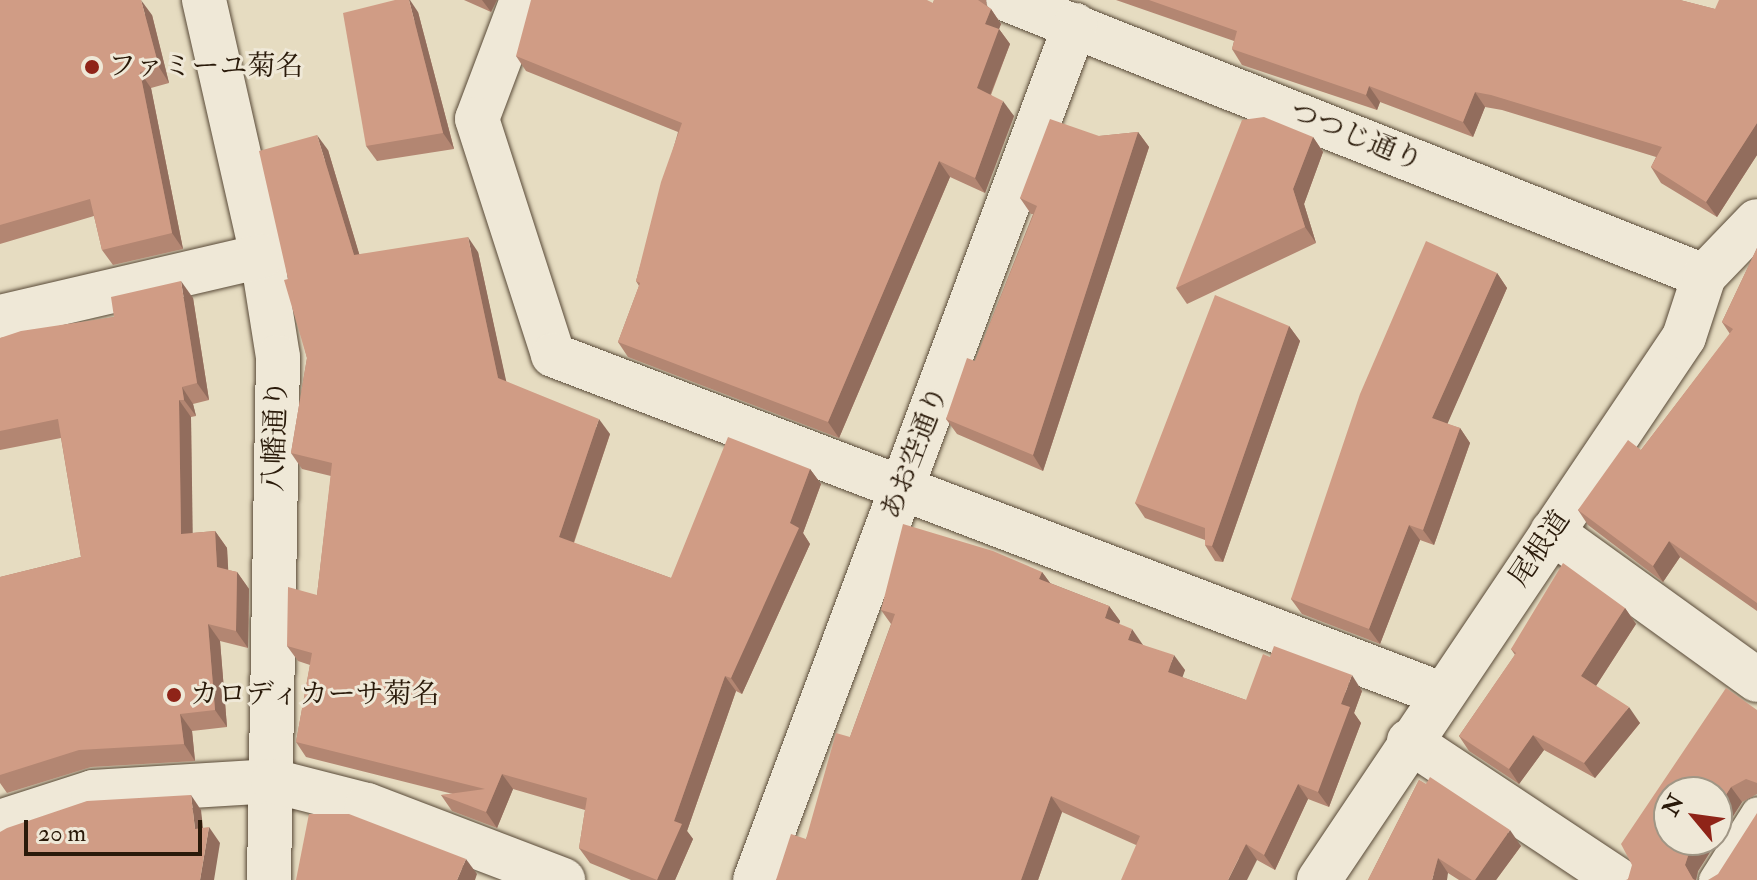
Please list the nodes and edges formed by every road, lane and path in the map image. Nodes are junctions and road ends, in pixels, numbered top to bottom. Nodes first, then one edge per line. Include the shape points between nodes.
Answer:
1 (204, 0) edge
2 (522, 0) edge
3 (1008, 0) edge
4 (1075, 25) junction
5 (1756, 222) edge
6 (262, 256) junction
7 (1704, 276) junction
8 (0, 317) edge
9 (902, 487) junction
10 (1552, 532) junction
11 (1757, 680) edge
12 (1441, 694) junction
13 (1409, 741) junction
14 (273, 781) junction
15 (1757, 812) edge
16 (0, 822) edge
17 (269, 880) edge
18 (563, 880) edge
19 (755, 880) edge
20 (1319, 880) edge
21 (1618, 880) edge
22 (1714, 880) edge

1 - 6 street, 八幡通り
2 - 9 street via 477,119 553,355
3 - 4 street, つつじ通り
4 - 7 street, つつじ通り
4 - 9 street, あお空通り
5 - 7 street, 尾根道
6 - 8 street
6 - 14 street, 八幡通り via 278,357
7 - 10 street, 尾根道 via 1684,337
9 - 12 street
9 - 19 street, あお空通り
10 - 11 street
10 - 12 street, 尾根道
12 - 13 street, 尾根道
13 - 20 street, 尾根道
13 - 21 street
14 - 16 street via 93,792
14 - 17 street, 八幡通り
14 - 18 street via 367,805
15 - 22 lane

